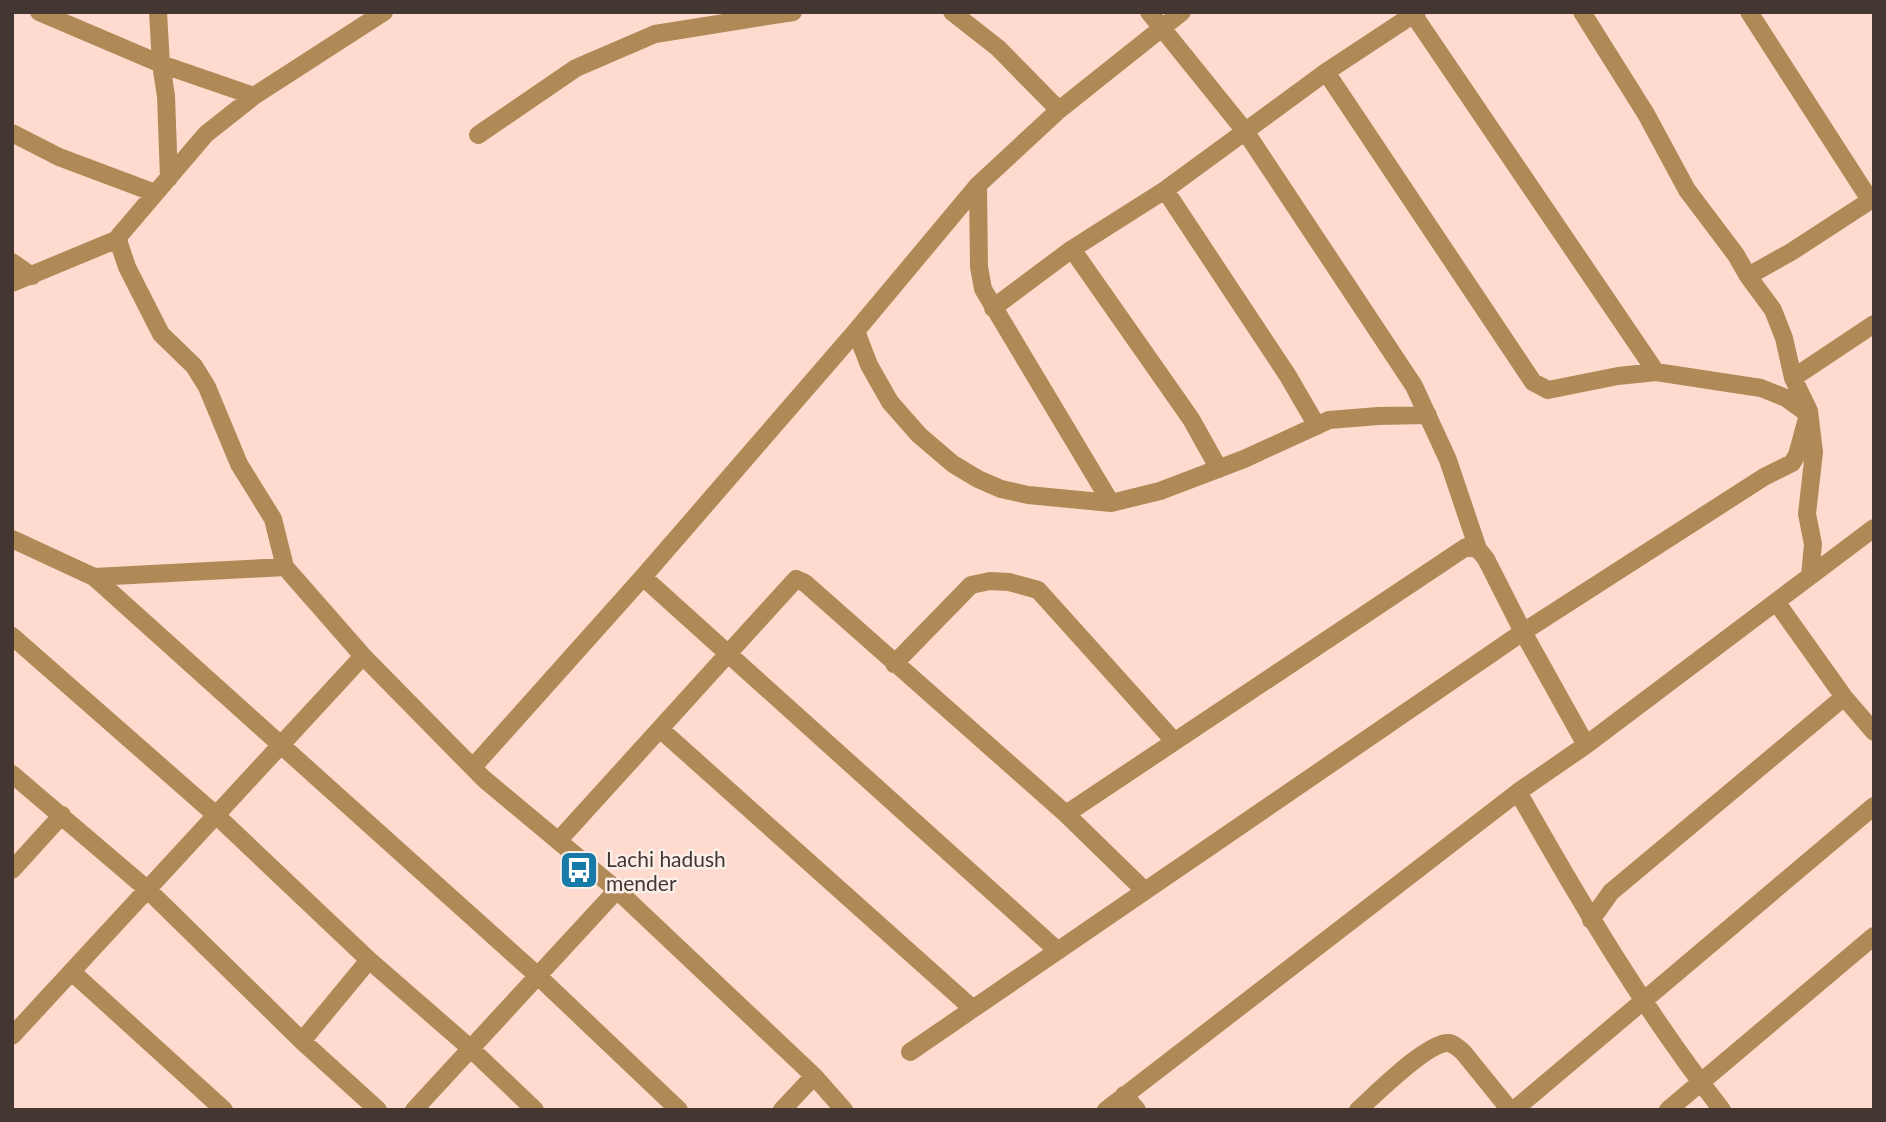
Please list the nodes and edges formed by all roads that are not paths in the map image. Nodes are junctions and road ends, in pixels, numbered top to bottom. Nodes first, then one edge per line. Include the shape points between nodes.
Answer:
1 (39, 12) edge
2 (158, 12) edge
3 (384, 12) edge
4 (793, 12) edge
5 (952, 12) edge
6 (1149, 12) edge
7 (1182, 12) edge
8 (1582, 12) edge
9 (1749, 12) edge
10 (1415, 13) edge
11 (1160, 29) junction
12 (160, 64) junction
13 (1326, 72) junction
14 (254, 96) junction
15 (1059, 110) junction
16 (1245, 131) junction
17 (12, 133) edge
18 (478, 135) dead end
19 (169, 178) junction
20 (978, 185) junction
21 (1165, 190) junction
22 (155, 193) junction
23 (1872, 199) edge
24 (118, 239) junction
25 (1072, 248) junction
26 (12, 262) edge
27 (32, 276) junction
28 (1748, 276) junction
29 (12, 283) edge
30 (993, 308) junction
31 (1874, 324) edge
32 (856, 331) junction
33 (1656, 372) junction
34 (1793, 378) junction
35 (1809, 412) junction
36 (1428, 415) junction
37 (1317, 426) junction
38 (1796, 458) junction
39 (1219, 469) junction
40 (1111, 503) junction
41 (1807, 514) junction
42 (1874, 528) edge
43 (12, 539) edge
44 (1478, 549) junction
45 (285, 568) junction
46 (1810, 576) junction
47 (94, 577) junction
48 (643, 577) junction
49 (1777, 603) junction
50 (1523, 632) junction
51 (12, 636) edge
52 (727, 655) junction
53 (363, 656) junction
54 (894, 664) junction
55 (1844, 697) junction
56 (660, 729) junction
57 (1874, 732) edge
58 (1174, 741) junction
59 (282, 743) junction
60 (1586, 746) junction
61 (473, 767) junction
62 (12, 774) edge
63 (1518, 792) junction
64 (1874, 806) edge
65 (62, 814) junction
66 (1066, 814) junction
67 (216, 816) junction
68 (558, 841) junction
69 (12, 870) edge
70 (148, 890) junction
71 (617, 890) junction
72 (1145, 891) junction
73 (1591, 920) junction
74 (1874, 936) edge
75 (1058, 951) junction
76 (369, 960) junction
77 (72, 972) junction
78 (538, 976) junction
79 (1643, 1001) junction
80 (973, 1009) junction
81 (12, 1036) edge
82 (302, 1041) junction
83 (470, 1048) junction
84 (910, 1052) dead end
85 (814, 1076) junction
86 (1701, 1082) junction
87 (1124, 1095) junction
88 (224, 1110) edge
89 (378, 1110) edge
90 (414, 1110) edge
91 (536, 1110) edge
92 (679, 1110) edge
93 (782, 1110) edge
94 (844, 1110) edge
95 (1106, 1110) edge
96 (1138, 1110) edge
97 (1358, 1110) edge
98 (1512, 1110) edge
99 (1668, 1110) edge
100 (1722, 1110) edge

1 - 12 street
2 - 12 street
3 - 14 street
4 - 18 street via 655,34 576,68
5 - 15 street via 998,48
6 - 11 street
7 - 11 street
8 - 28 street via 1657,132 1687,190
9 - 23 street
10 - 13 street
10 - 33 street
11 - 15 street
11 - 16 street
12 - 14 street
12 - 19 street
13 - 16 street
13 - 33 street via 1533,382 1548,390
14 - 19 street via 206,134
15 - 20 street
16 - 21 street
16 - 36 street via 1414,386
17 - 22 street via 59,157
19 - 22 street
20 - 30 street via 979,267
20 - 32 street
21 - 25 street
21 - 37 street
22 - 24 street
23 - 28 street
24 - 27 street
24 - 45 street via 161,334 208,387 239,464 273,519
25 - 30 street
25 - 39 street via 1191,419
26 - 27 street
27 - 29 street
28 - 34 street via 1773,310
30 - 40 street
31 - 34 street
32 - 40 street via 890,402 953,464 1001,489
32 - 48 street
33 - 35 street via 1760,388
34 - 35 street
35 - 38 street
35 - 41 street via 1814,452
36 - 37 street via 1329,420
36 - 44 street
37 - 39 street
38 - 41 street via 1798,490
38 - 50 street
39 - 40 street
41 - 46 street via 1813,544
42 - 46 street
43 - 47 street
44 - 50 street
44 - 58 street via 1466,547
45 - 47 street
45 - 53 street
46 - 49 street
47 - 59 street
48 - 52 street
48 - 61 street
49 - 55 street
49 - 60 street
50 - 60 street
50 - 72 street
51 - 67 street
52 - 54 street via 796,579
52 - 56 street
52 - 75 street
53 - 59 street
53 - 61 street
54 - 58 street via 971,585 1009,582 1038,590
54 - 66 street
55 - 57 street
55 - 73 street via 1611,892
56 - 68 street
56 - 80 street
58 - 66 street
59 - 67 street
59 - 78 street
60 - 63 street
61 - 68 street
62 - 65 street
63 - 73 street
63 - 87 street
64 - 79 street
65 - 69 street
65 - 70 street
66 - 72 street
67 - 70 street
67 - 76 street
68 - 71 street
70 - 77 street
70 - 82 street
71 - 78 street
71 - 85 street
72 - 75 street
73 - 79 street
74 - 86 street
75 - 80 street
76 - 82 street
76 - 83 street
77 - 81 street
77 - 88 street
78 - 83 street
78 - 92 street
79 - 86 street
79 - 98 street
80 - 84 street
82 - 89 street
83 - 90 street
83 - 91 street
85 - 93 street
85 - 94 street
86 - 99 street
86 - 100 street
87 - 95 street
87 - 96 street
97 - 98 street via 1422,1054 1446,1043 1463,1052

